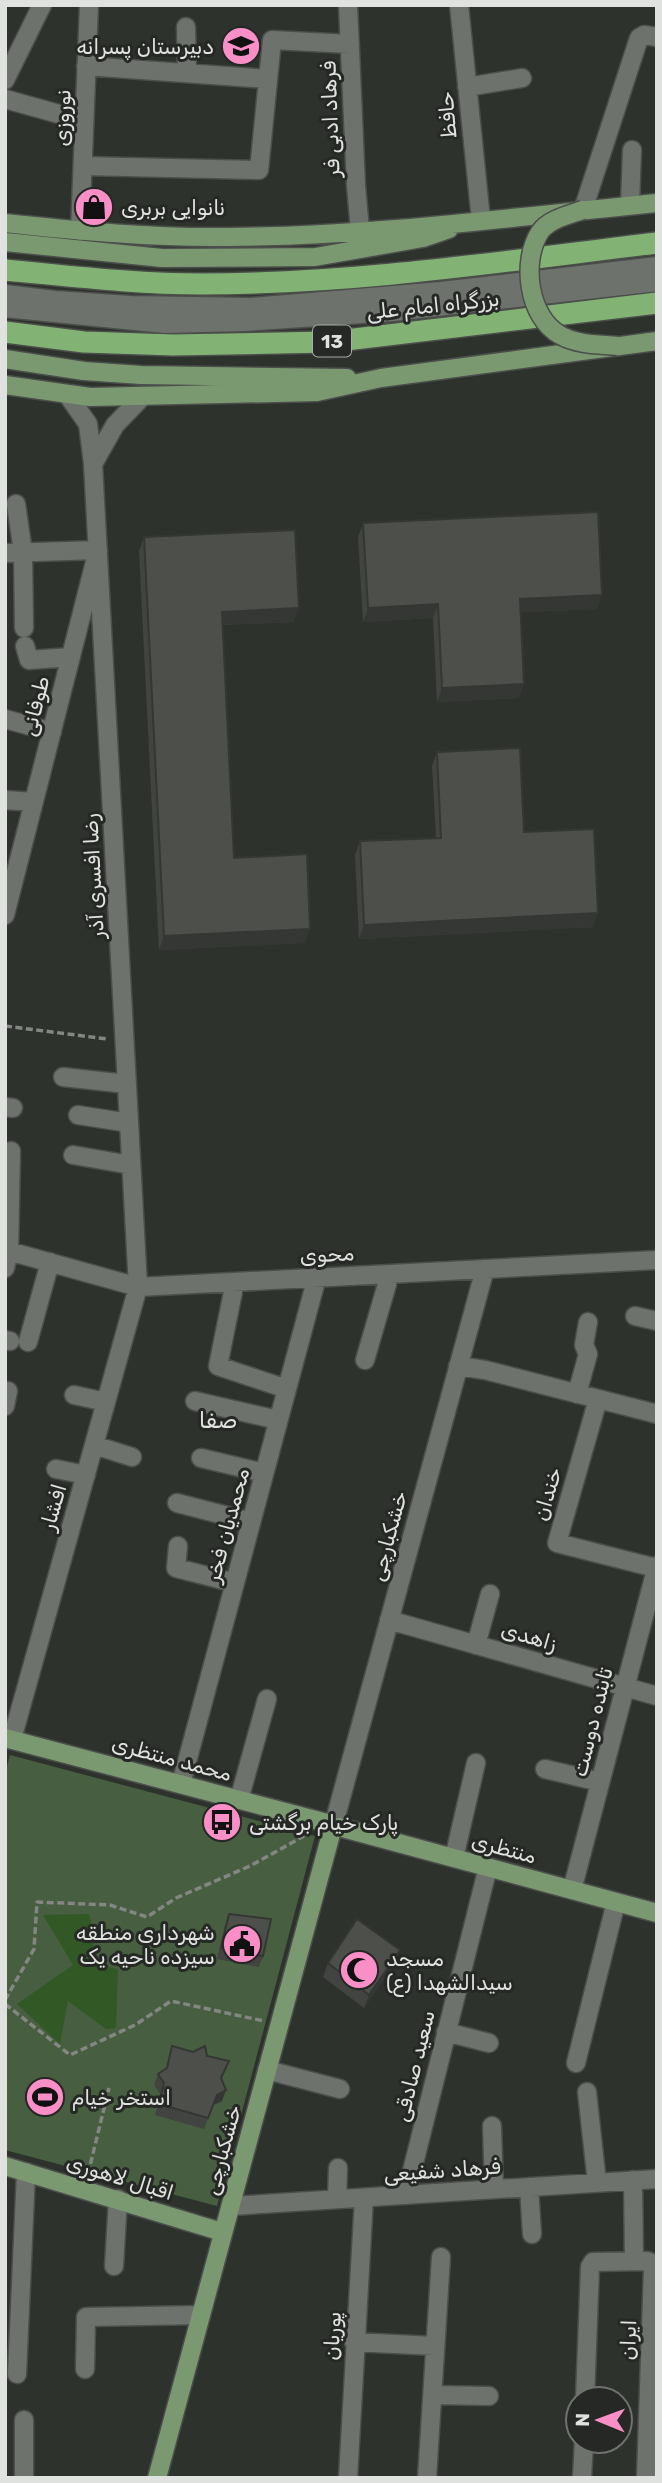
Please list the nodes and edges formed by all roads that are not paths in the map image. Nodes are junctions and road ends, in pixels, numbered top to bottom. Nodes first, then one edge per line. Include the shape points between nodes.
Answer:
1 (42, 5) edge
2 (89, 5) edge
3 (348, 5) edge
4 (459, 5) edge
5 (186, 27) dead end
6 (650, 36) edge
7 (349, 44) junction
8 (86, 66) junction
9 (187, 72) junction
10 (522, 78) dead end
11 (268, 79) junction
12 (5, 80) edge
13 (467, 87) junction
14 (5, 99) edge
15 (84, 121) junction
16 (632, 150) dead end
17 (83, 166) junction
18 (657, 203) edge
19 (630, 205) junction
20 (583, 210) junction
21 (477, 220) junction
22 (5, 223) edge
23 (360, 230) junction
24 (80, 232) junction
25 (5, 242) edge
26 (657, 243) edge
27 (657, 265) edge
28 (5, 270) edge
29 (657, 282) edge
30 (5, 294) edge
31 (657, 303) edge
32 (5, 308) edge
33 (5, 332) edge
34 (657, 341) edge
35 (618, 346) junction
36 (5, 359) edge
37 (381, 378) junction
38 (5, 385) edge
39 (67, 394) junction
40 (143, 396) junction
41 (93, 464) junction
42 (16, 504) dead end
43 (98, 550) junction
44 (14, 552) edge
45 (71, 657) junction
46 (5, 719) edge
47 (52, 732) junction
48 (5, 800) edge
49 (34, 802) junction
50 (14, 846) edge
51 (7, 903) edge
52 (63, 1077) dead end
53 (127, 1084) junction
54 (78, 1115) dead end
55 (129, 1123) junction
56 (11, 1150) dead end
57 (73, 1155) dead end
58 (131, 1165) junction
59 (6, 1256) edge
60 (657, 1260) edge
61 (50, 1262) junction
62 (485, 1269) junction
63 (390, 1273) junction
64 (317, 1278) junction
65 (235, 1282) junction
66 (138, 1287) junction
67 (635, 1315) dead end
68 (657, 1321) edge
69 (589, 1322) dead end
70 (28, 1342) dead end
71 (366, 1360) dead end
72 (458, 1366) junction
73 (286, 1389) junction
74 (577, 1394) junction
75 (74, 1395) dead end
76 (598, 1399) junction
77 (195, 1401) dead end
78 (106, 1402) junction
79 (657, 1415) edge
80 (278, 1420) junction
81 (94, 1445) junction
82 (132, 1457) dead end
83 (201, 1458) dead end
84 (56, 1469) dead end
85 (264, 1473) junction
86 (86, 1475) junction
87 (177, 1503) dead end
88 (251, 1522) junction
89 (178, 1546) dead end
90 (656, 1567) edge
91 (235, 1583) junction
92 (653, 1591) edge
93 (490, 1594) dead end
94 (389, 1620) junction
95 (476, 1645) junction
96 (624, 1686) junction
97 (657, 1696) edge
98 (267, 1699) dead end
99 (9, 1738) edge
100 (476, 1763) dead end
101 (545, 1769) dead end
102 (600, 1782) junction
103 (181, 1784) junction
104 (240, 1800) junction
105 (333, 1825) junction
106 (454, 1858) junction
107 (488, 1867) junction
108 (572, 1890) junction
109 (616, 1902) junction
110 (657, 1913) edge
111 (446, 2032) junction
112 (489, 2043) dead end
113 (576, 2063) dead end
114 (267, 2070) junction
115 (340, 2089) dead end
116 (587, 2092) dead end
117 (492, 2126) dead end
118 (5, 2166) edge
119 (338, 2168) dead end
120 (26, 2172) junction
121 (657, 2179) edge
122 (634, 2180) junction
123 (597, 2183) junction
124 (529, 2187) junction
125 (494, 2189) junction
126 (406, 2195) junction
127 (364, 2197) junction
128 (118, 2199) junction
129 (337, 2199) junction
130 (231, 2206) junction
131 (222, 2232) junction
132 (532, 2234) dead end
133 (441, 2258) dead end
134 (634, 2261) junction
135 (114, 2266) dead end
136 (201, 2315) junction
137 (354, 2342) junction
138 (435, 2346) junction
139 (85, 2369) dead end
140 (17, 2374) dead end
141 (586, 2385) edge
142 (433, 2395) junction
143 (489, 2396) dead end
144 (24, 2420) dead end
145 (583, 2455) edge
146 (24, 2478) edge
147 (157, 2478) edge
148 (348, 2478) edge
149 (427, 2478) edge
150 (582, 2478) edge
151 (646, 2478) edge

1 - 12 street
2 - 8 street, نوروزی
3 - 7 street, فرهاد ادبی فر
4 - 13 street, حافظ
5 - 9 street
6 - 20 street via 639,38
7 - 11 street via 272,40
7 - 23 street, فرهاد ادبی فر
8 - 9 street
8 - 15 street, نوروزی
9 - 11 street
10 - 13 street
11 - 17 street via 259,170
13 - 21 street, حافظ
14 - 15 street
15 - 17 street, نوروزی
16 - 19 street
17 - 24 street, نوروزی
18 - 19 main road
19 - 20 main road
20 - 21 main road
20 - 35 main road, bridge via 556,220 541,232 529,264 530,289 540,315 557,334 578,343
21 - 23 main road
21 - 25 main road via 423,239 315,257 162,258
22 - 24 main road
23 - 24 main road via 227,237
26 - 28 highway, بزرگراه امام علی via 356,277 228,283 111,280
27 - 30 street via 441,291 251,307 130,305
29 - 32 street via 393,312 244,322 165,324
31 - 33 highway, بزرگراه امام علی / 13 via 329,342 173,345 84,342
34 - 35 main road
35 - 37 main road
36 - 37 main road via 84,372 141,375
37 - 40 main road via 317,392
38 - 39 main road
39 - 40 main road
39 - 41 street, رضا افسری آذر via 88,424
40 - 41 street via 115,425
41 - 43 street, رضا افسری آذر
42 - 44 street
43 - 44 street
43 - 45 street, طوفانی
43 - 53 street, رضا افسری آذر
44 - 45 street via 29,660
45 - 47 street, طوفانی
46 - 47 street
47 - 49 street, طوفانی
48 - 49 street
49 - 50 street, طوفانی
50 - 51 street, طوفانی
52 - 53 street
53 - 55 street, رضا افسری آذر
54 - 55 street
55 - 58 street, رضا افسری آذر
56 - 59 street
57 - 58 street
58 - 66 street, رضا افسری آذر
59 - 61 street, محوی
60 - 62 street, محوی
61 - 66 street, محوی
61 - 70 street
62 - 63 street, محوی
62 - 72 street, خشکبارچی
63 - 64 street, محوی
63 - 71 street
64 - 65 street, محوی
64 - 73 street, محمدیان فخر
65 - 66 street, محوی
65 - 73 street via 218,1366
66 - 78 street, افشار
67 - 68 street
69 - 74 street via 583,1345 588,1354
72 - 74 street
72 - 94 street, خشکبارچی
73 - 80 street, محمدیان فخر
74 - 76 street
75 - 78 street
76 - 79 street
76 - 90 street, خندان via 557,1543
77 - 80 street
78 - 81 street, افشار
80 - 85 street, محمدیان فخر
81 - 82 street
81 - 86 street, افشار
83 - 85 street
84 - 86 street
85 - 88 street, محمدیان فخر
86 - 99 street, افشار
87 - 88 street
88 - 91 street, محمدیان فخر
89 - 91 street via 176,1568
90 - 92 street, تابنده دوست
91 - 103 street, محمدیان فخر
92 - 96 street, تابنده دوست
93 - 95 street
94 - 95 street, زاهدی
94 - 105 street, خشکبارچی
95 - 96 street, زاهدی
96 - 97 street, زاهدی
96 - 102 street, تابنده دوست
98 - 104 street
99 - 103 main road, محمد منتظری
100 - 106 street
101 - 102 street
102 - 108 street, تابنده دوست
103 - 104 main road, محمد منتظری
104 - 105 main road, محمد منتظری
105 - 106 main road, منتظری
105 - 114 main road, خشکبارچی
106 - 107 main road, منتظری
107 - 108 main road, منتظری
107 - 111 street, سعید صادقی
108 - 109 main road, منتظری
109 - 110 main road, منتظری
109 - 113 street
111 - 112 street
111 - 126 street, سعید صادقی
114 - 115 street
114 - 130 main road, خشکبارچی
116 - 123 street
117 - 125 street
118 - 120 main road, اقبال لاهوری
119 - 129 street
120 - 128 main road, اقبال لاهوری
120 - 140 street
121 - 122 street, فرهاد شفیعی
122 - 123 street, فرهاد شفیعی
122 - 134 street
123 - 124 street, فرهاد شفیعی
124 - 125 street, فرهاد شفیعی
124 - 132 street
125 - 126 street, فرهاد شفیعی
126 - 127 street, فرهاد شفیعی
127 - 129 street, فرهاد شفیعی
127 - 137 street, پوریان
128 - 131 main road, اقبال لاهوری
128 - 135 street
129 - 130 street, فرهاد شفیعی
130 - 131 main road, خشکبارچی
131 - 136 main road, خشکبارچی
133 - 138 street
134 - 141 street via 593,2262 590,2267
134 - 151 street, ایران via 647,2260 653,2269
136 - 139 street via 86,2318
136 - 147 main road, خشکبارچی
137 - 138 street
137 - 148 street, پوریان
138 - 142 street
142 - 143 street
142 - 149 street
144 - 146 street
145 - 150 street

